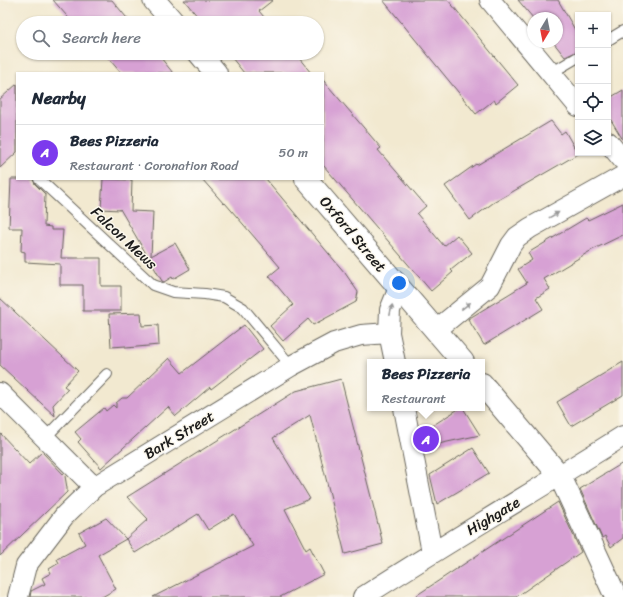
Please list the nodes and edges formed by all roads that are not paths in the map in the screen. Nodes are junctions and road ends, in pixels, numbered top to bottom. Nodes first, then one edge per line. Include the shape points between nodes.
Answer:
1 (154, 0) edge
2 (490, 0) edge
3 (168, 16) edge
4 (623, 31) edge
5 (611, 38) edge
6 (575, 59) edge
7 (205, 60) edge
8 (215, 72) edge
9 (551, 73) junction
10 (575, 102) edge
11 (611, 146) edge
12 (623, 160) edge
13 (623, 176) edge
14 (40, 180) edge
15 (307, 180) edge
16 (399, 288) junction
17 (436, 330) junction
18 (389, 333) junction
19 (394, 359) edge
20 (460, 359) edge
21 (291, 366) junction
22 (107, 374) dead end
23 (485, 388) edge
24 (0, 393) edge
25 (405, 411) edge
26 (623, 436) edge
27 (45, 438) junction
28 (560, 476) junction
29 (94, 487) junction
30 (432, 552) junction
31 (18, 597) edge
32 (363, 597) edge
33 (616, 597) edge

1 - 3 street
2 - 9 street
4 - 5 lane
6 - 9 lane
7 - 8 street
9 - 10 street
11 - 12 street
17 -> 13 street via 490,286 517,238 530,228
14 - 21 lane, Falcon Mews via 153,285 173,292 224,297 243,308
15 - 16 street, Oxford Street
16 - 17 street, Oxford Street
18 -> 16 street via 390,310
17 - 20 street, Oxford Street
18 - 19 street
18 - 21 street, Bark Street via 361,335 334,343
21 - 29 street, Bark Street
22 - 27 lane
23 - 28 street
24 - 27 street
25 - 30 street
26 - 28 street, Highgate
27 - 29 street
28 - 30 street, Highgate
28 - 33 street
29 - 31 street, Bark Street via 65,515 26,566
30 - 32 street, Highgate

